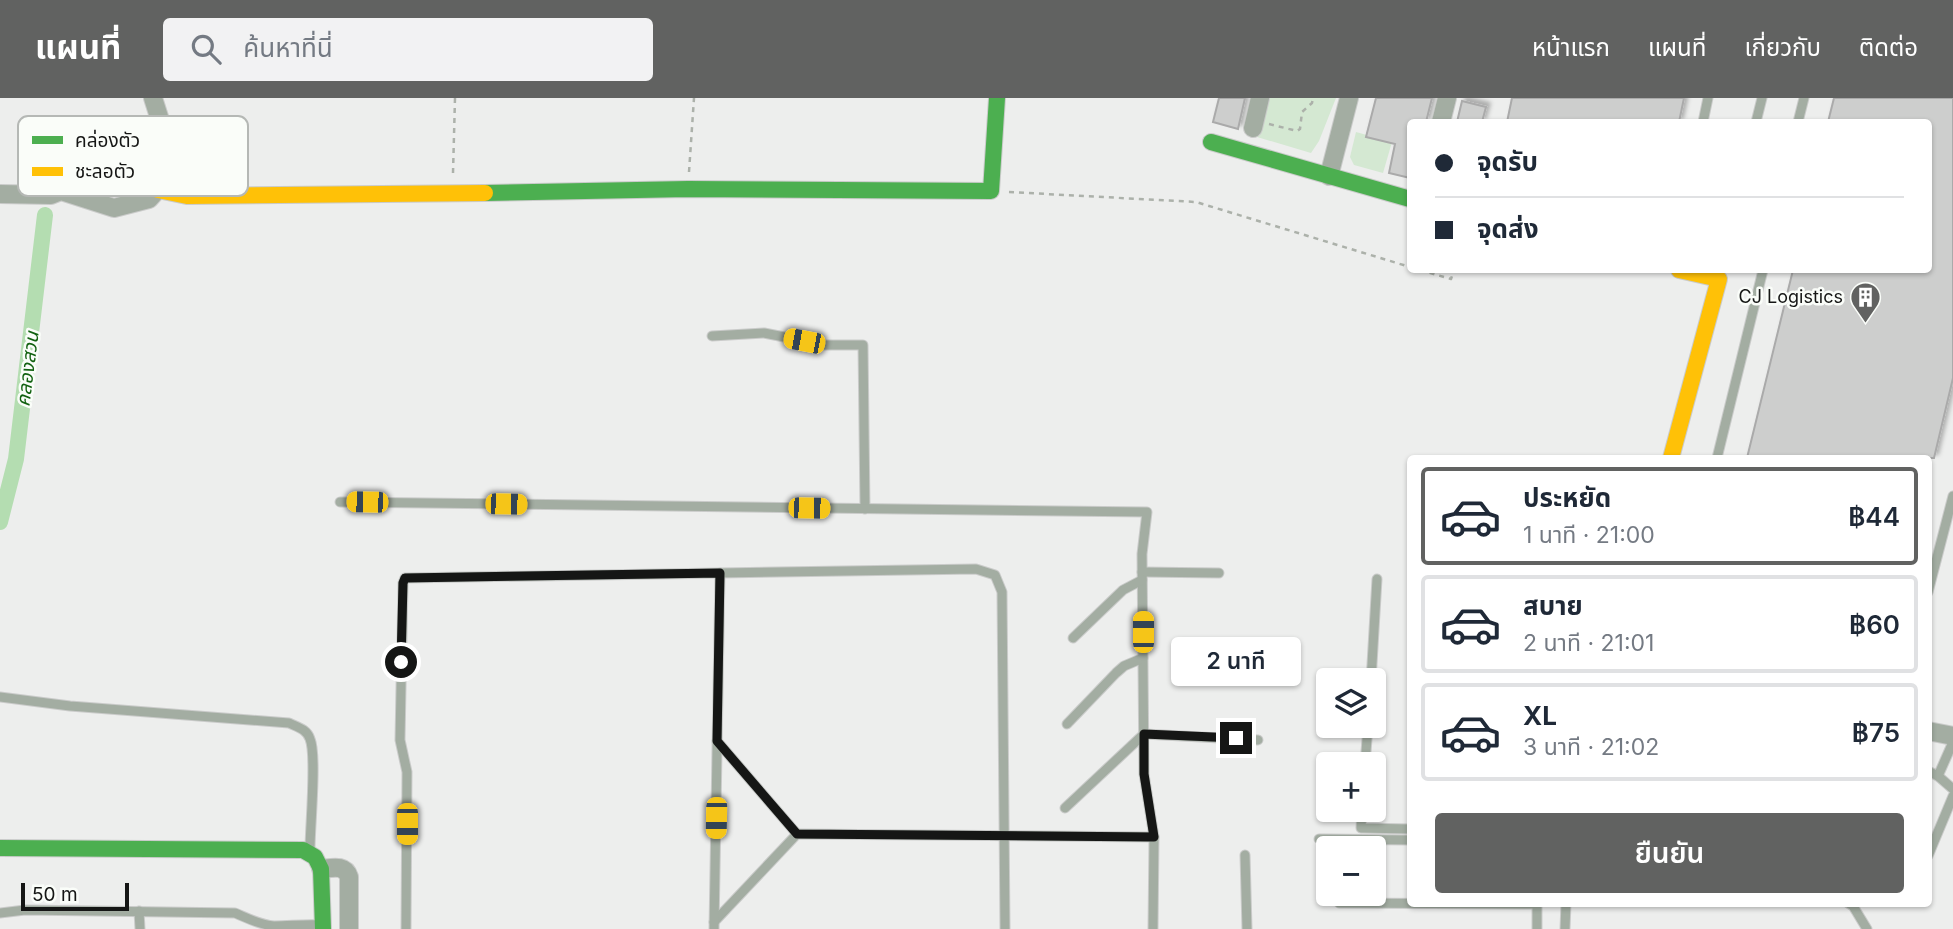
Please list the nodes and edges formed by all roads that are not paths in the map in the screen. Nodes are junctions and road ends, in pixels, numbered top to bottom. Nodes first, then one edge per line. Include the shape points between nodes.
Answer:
1 (152, 98) edge
2 (997, 98) edge
3 (1260, 98) edge
4 (1349, 98) edge
5 (1447, 98) edge
6 (1708, 98) edge
7 (1762, 98) edge
8 (1804, 98) edge
9 (158, 116) edge
10 (1442, 119) edge
11 (1704, 119) edge
12 (1757, 119) edge
13 (1799, 119) edge
14 (1254, 124) road end
15 (1211, 142) dead end
16 (1329, 176) junction
17 (0, 194) edge
18 (18, 194) edge
19 (77, 196) edge
20 (151, 196) edge
21 (248, 196) edge
22 (1407, 198) edge
23 (1761, 273) edge
24 (1720, 274) edge
25 (712, 335) dead end
26 (1672, 455) edge
27 (1718, 455) edge
28 (1953, 496) edge
29 (340, 502) dead end
30 (865, 509) junction
31 (720, 573) junction
32 (1219, 573) dead end
33 (1142, 576) junction
34 (1932, 577) edge
35 (1377, 579) dead end
36 (1073, 638) dead end
37 (1143, 658) junction
38 (1372, 668) edge
39 (0, 697) edge
40 (1067, 724) dead end
41 (1932, 731) edge
42 (1144, 734) junction
43 (1953, 736) edge
44 (1258, 740) dead end
45 (717, 741) junction
46 (1953, 743) edge
47 (1932, 773) edge
48 (1938, 776) junction
49 (1953, 789) edge
50 (1953, 796) edge
51 (1065, 808) dead end
52 (1361, 822) edge
53 (1407, 830) edge
54 (797, 834) junction
55 (1004, 835) junction
56 (1154, 837) junction
57 (1386, 840) edge
58 (1407, 840) edge
59 (1932, 846) edge
60 (0, 848) edge
61 (310, 854) junction
62 (1245, 855) dead end
63 (321, 869) junction
64 (1386, 903) edge
65 (1407, 903) edge
66 (1537, 907) edge
67 (1566, 907) edge
68 (1854, 907) edge
69 (139, 911) junction
70 (0, 913) edge
71 (714, 925) edge
72 (323, 927) edge
73 (273, 928) edge
74 (140, 929) edge
75 (349, 929) edge
76 (406, 929) edge
77 (1005, 929) edge
78 (1153, 929) edge
79 (1247, 929) edge
80 (1537, 929) edge
81 (1564, 929) edge
82 (1867, 929) edge

1 - 9 street
2 - 21 street via 991,191 688,189
3 - 14 street
4 - 16 street
5 - 10 street
6 - 11 lane
7 - 12 lane
8 - 13 lane
15 - 16 street
16 - 22 street
17 - 18 street
19 - 20 street via 114,208
23 - 27 lane
24 - 26 street
25 - 30 lane via 764,333 825,345 863,345
28 - 34 lane
29 - 30 lane
30 - 33 lane via 1147,512
31 - 45 lane
31 - 55 lane via 976,569 995,575 1002,592
31 - 76 lane via 405,578 400,740 407,772
32 - 33 lane
33 - 36 lane
33 - 37 lane
35 - 38 lane
37 - 40 lane via 1124,666
37 - 42 lane
39 - 61 lane via 289,723 303,729 310,738 312,756
41 - 43 street
42 - 44 lane
42 - 51 lane
42 - 56 lane via 1144,774
45 - 54 lane
45 - 71 lane
46 - 48 lane
47 - 48 lane
48 - 49 lane
50 - 59 lane
52 - 53 lane via 1361,828
54 - 55 lane
54 - 71 lane
55 - 56 lane
55 - 77 lane
56 - 78 lane
57 - 58 lane
60 - 61 street via 303,850
61 - 63 street
62 - 79 lane
63 - 72 street
63 - 75 street via 347,871
64 - 65 lane
66 - 80 lane
67 - 81 lane
68 - 82 lane
69 - 70 lane
69 - 73 lane via 235,913
69 - 74 lane
72 - 73 lane via 295,923

